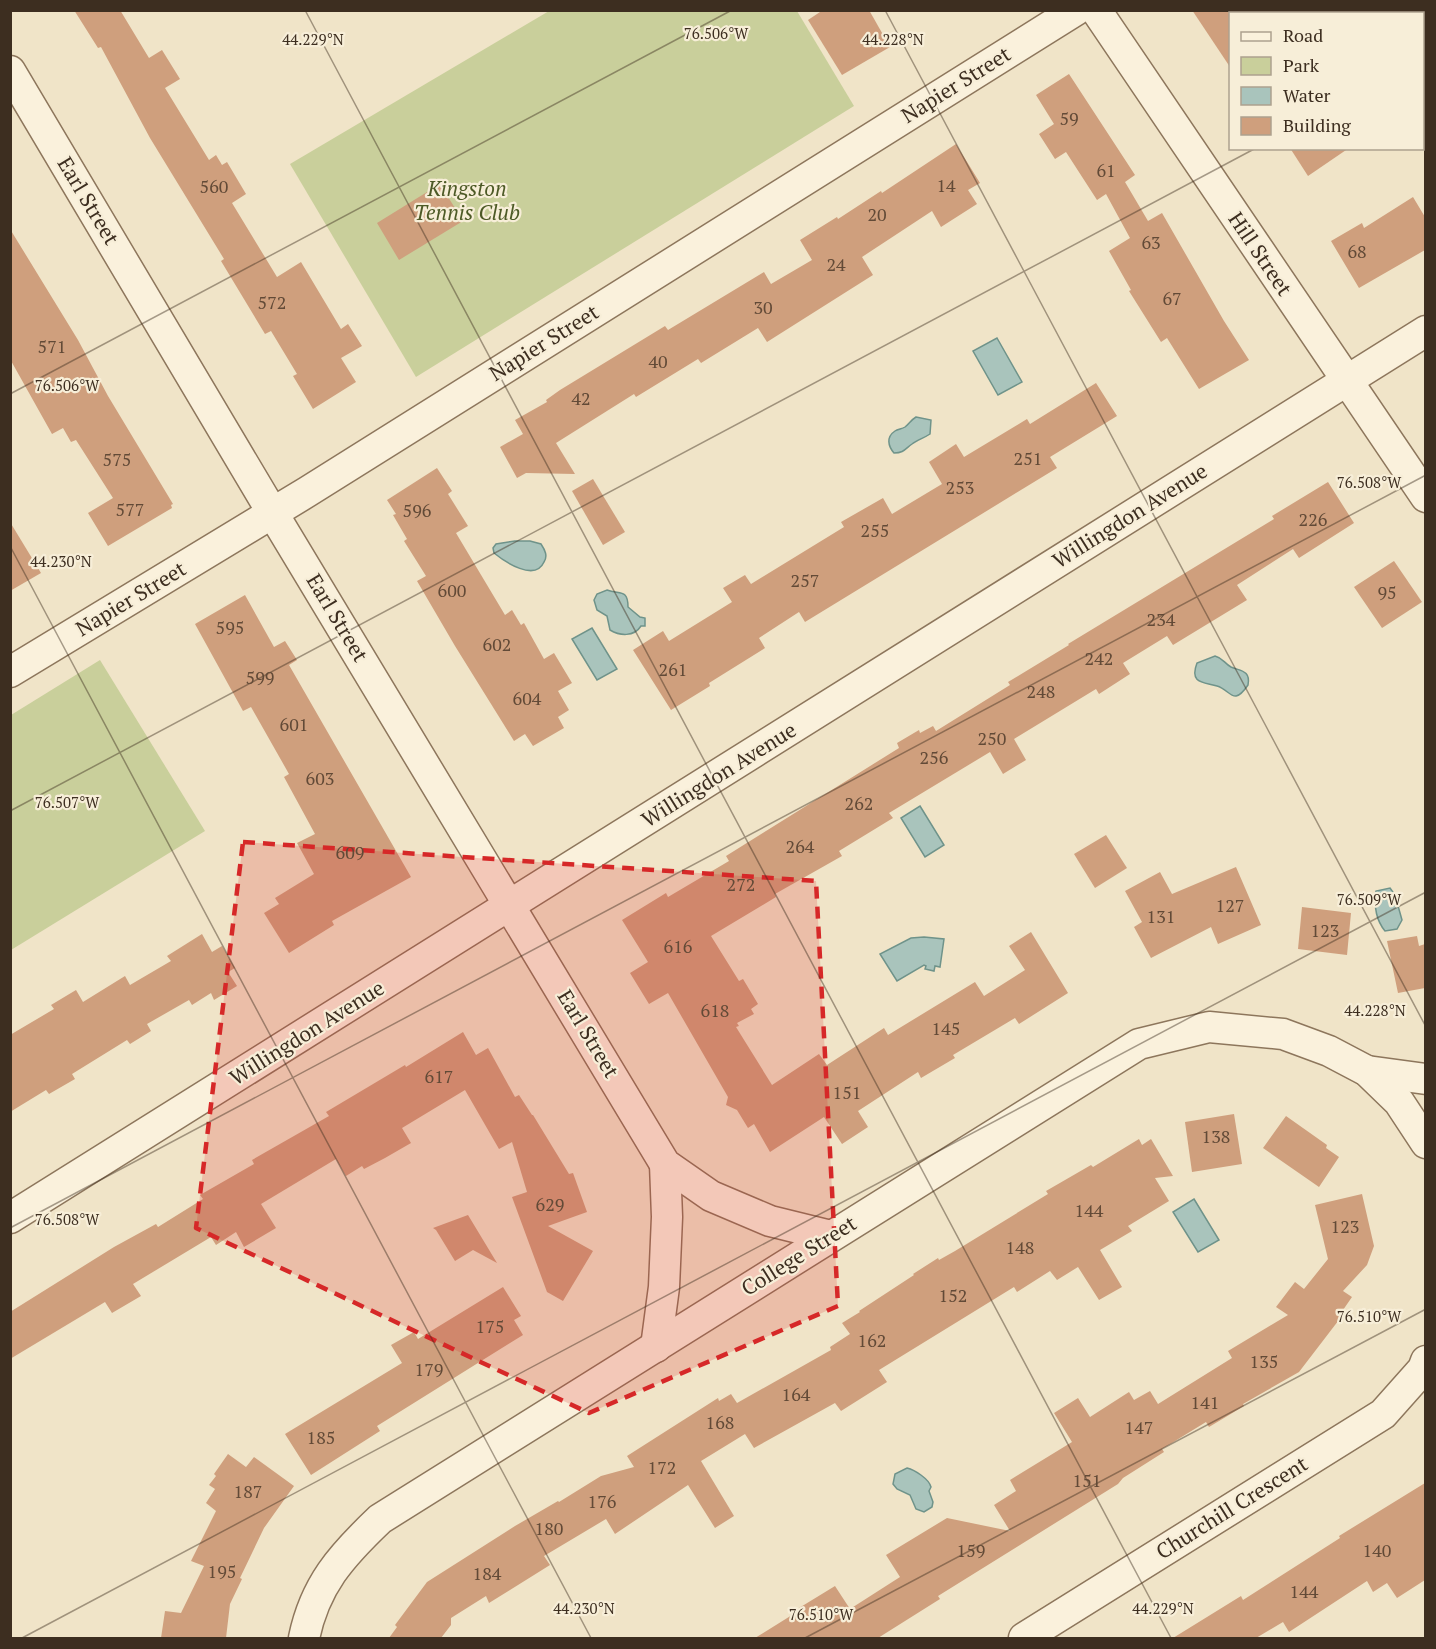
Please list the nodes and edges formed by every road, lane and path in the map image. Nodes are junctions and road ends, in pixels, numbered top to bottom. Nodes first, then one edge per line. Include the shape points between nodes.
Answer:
1 (1076, 10) edge
2 (1096, 10) edge
3 (10, 71) edge
4 (1425, 331) edge
5 (1346, 380) junction
6 (1425, 497) edge
7 (272, 512) junction
8 (10, 672) edge
9 (511, 906) junction
10 (1367, 1071) junction
11 (1425, 1079) edge
12 (1420, 1134) edge
13 (665, 1164) junction
14 (10, 1218) edge
15 (831, 1236) junction
16 (656, 1347) junction
17 (1425, 1361) edge
18 (304, 1638) edge
19 (1024, 1638) edge

1 - 7 street, Napier Street
2 - 5 street, Hill Street
3 - 7 street, Earl Street
4 - 5 street, Willingdon Avenue
5 - 6 street, Hill Street
5 - 9 street, Willingdon Avenue
7 - 8 street, Napier Street
7 - 9 street, Earl Street
9 - 13 street, Earl Street
9 - 14 street, Willingdon Avenue
10 - 11 street, College Street
10 - 12 street, College Street via 1399,1102
10 - 15 street, College Street via 1329,1051 1283,1035 1209,1028 1139,1044
13 - 15 street, Earl Street via 711,1196 770,1221
13 - 16 street, Earl Street via 664,1275
15 - 16 street, College Street
16 - 18 street, College Street via 380,1519 349,1548 324,1583 308,1618
17 - 19 street, Churchill Crescent via 1423,1369 1383,1414

